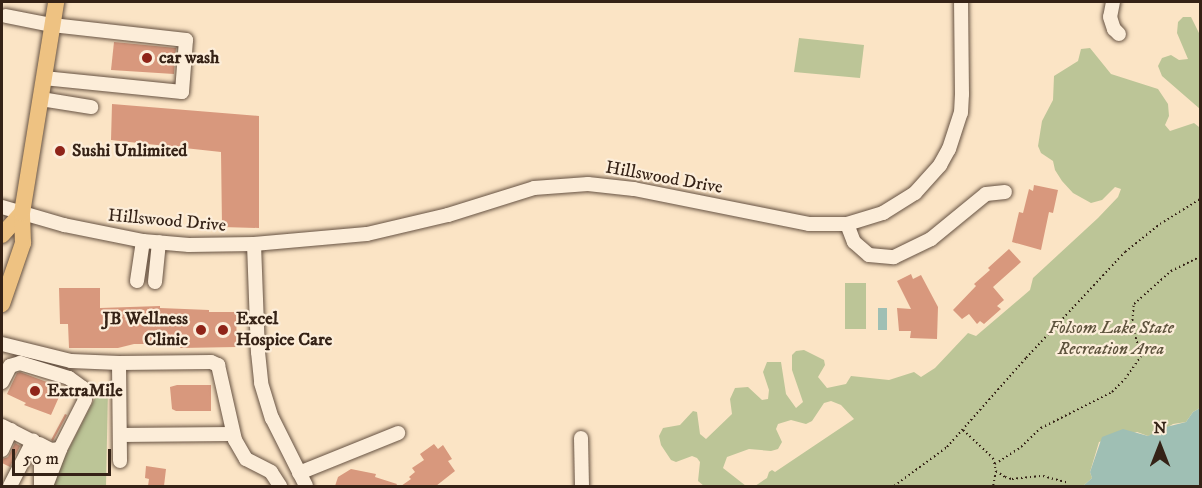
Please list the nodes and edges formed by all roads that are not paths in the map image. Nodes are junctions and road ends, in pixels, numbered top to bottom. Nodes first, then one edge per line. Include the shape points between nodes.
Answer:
1 (56, 2) edge
2 (962, 2) edge
3 (1113, 2) edge
4 (6, 16) dead end
5 (52, 25) junction
6 (1119, 34) dead end
7 (44, 78) junction
8 (41, 99) junction
9 (91, 107) dead end
10 (1005, 192) dead end
11 (2, 207) edge
12 (22, 213) junction
13 (847, 224) junction
14 (2, 235) edge
15 (142, 240) junction
16 (159, 242) junction
17 (254, 244) junction
18 (137, 281) dead end
19 (155, 282) dead end
20 (2, 304) edge
21 (2, 344) edge
22 (119, 363) junction
23 (2, 382) edge
24 (6, 428) edge
25 (398, 433) dead end
26 (232, 434) junction
27 (120, 435) junction
28 (581, 438) dead end
29 (36, 443) junction
30 (60, 449) junction
31 (2, 450) edge
32 (120, 461) dead end
33 (299, 473) junction
34 (10, 486) edge
35 (44, 486) edge
36 (280, 486) edge
37 (306, 486) edge
38 (582, 486) edge

1 - 5 main road
2 - 13 street, Hillswood Drive via 961,113 949,148 928,180 900,204
3 - 6 street via 1110,17
4 - 5 street
5 - 7 main road
5 - 7 street via 186,40 182,93
7 - 8 main road
8 - 9 street
8 - 12 main road
10 - 13 street via 986,194 931,238 894,256 869,255 854,242
11 - 12 street, Hillswood Drive
12 - 14 main road
12 - 15 street, Hillswood Drive via 105,235
12 - 20 main road via 23,243
13 - 17 street, Hillswood Drive via 809,224 616,186 561,184 507,194 448,215 367,234
15 - 16 street, Hillswood Drive
15 - 18 street
16 - 17 street, Hillswood Drive
16 - 19 street
17 - 33 street via 261,383 272,418
21 - 22 street via 71,361
22 - 26 street via 216,363 221,369
22 - 27 street
23 - 30 street via 10,366 20,363 79,383 85,400
24 - 29 street
24 - 31 street
25 - 33 street
26 - 27 street
26 - 36 street via 246,459 272,472
27 - 32 street
28 - 38 street
29 - 30 street via 51,450
29 - 34 street
29 - 35 street via 42,451
30 - 35 street
33 - 37 street

